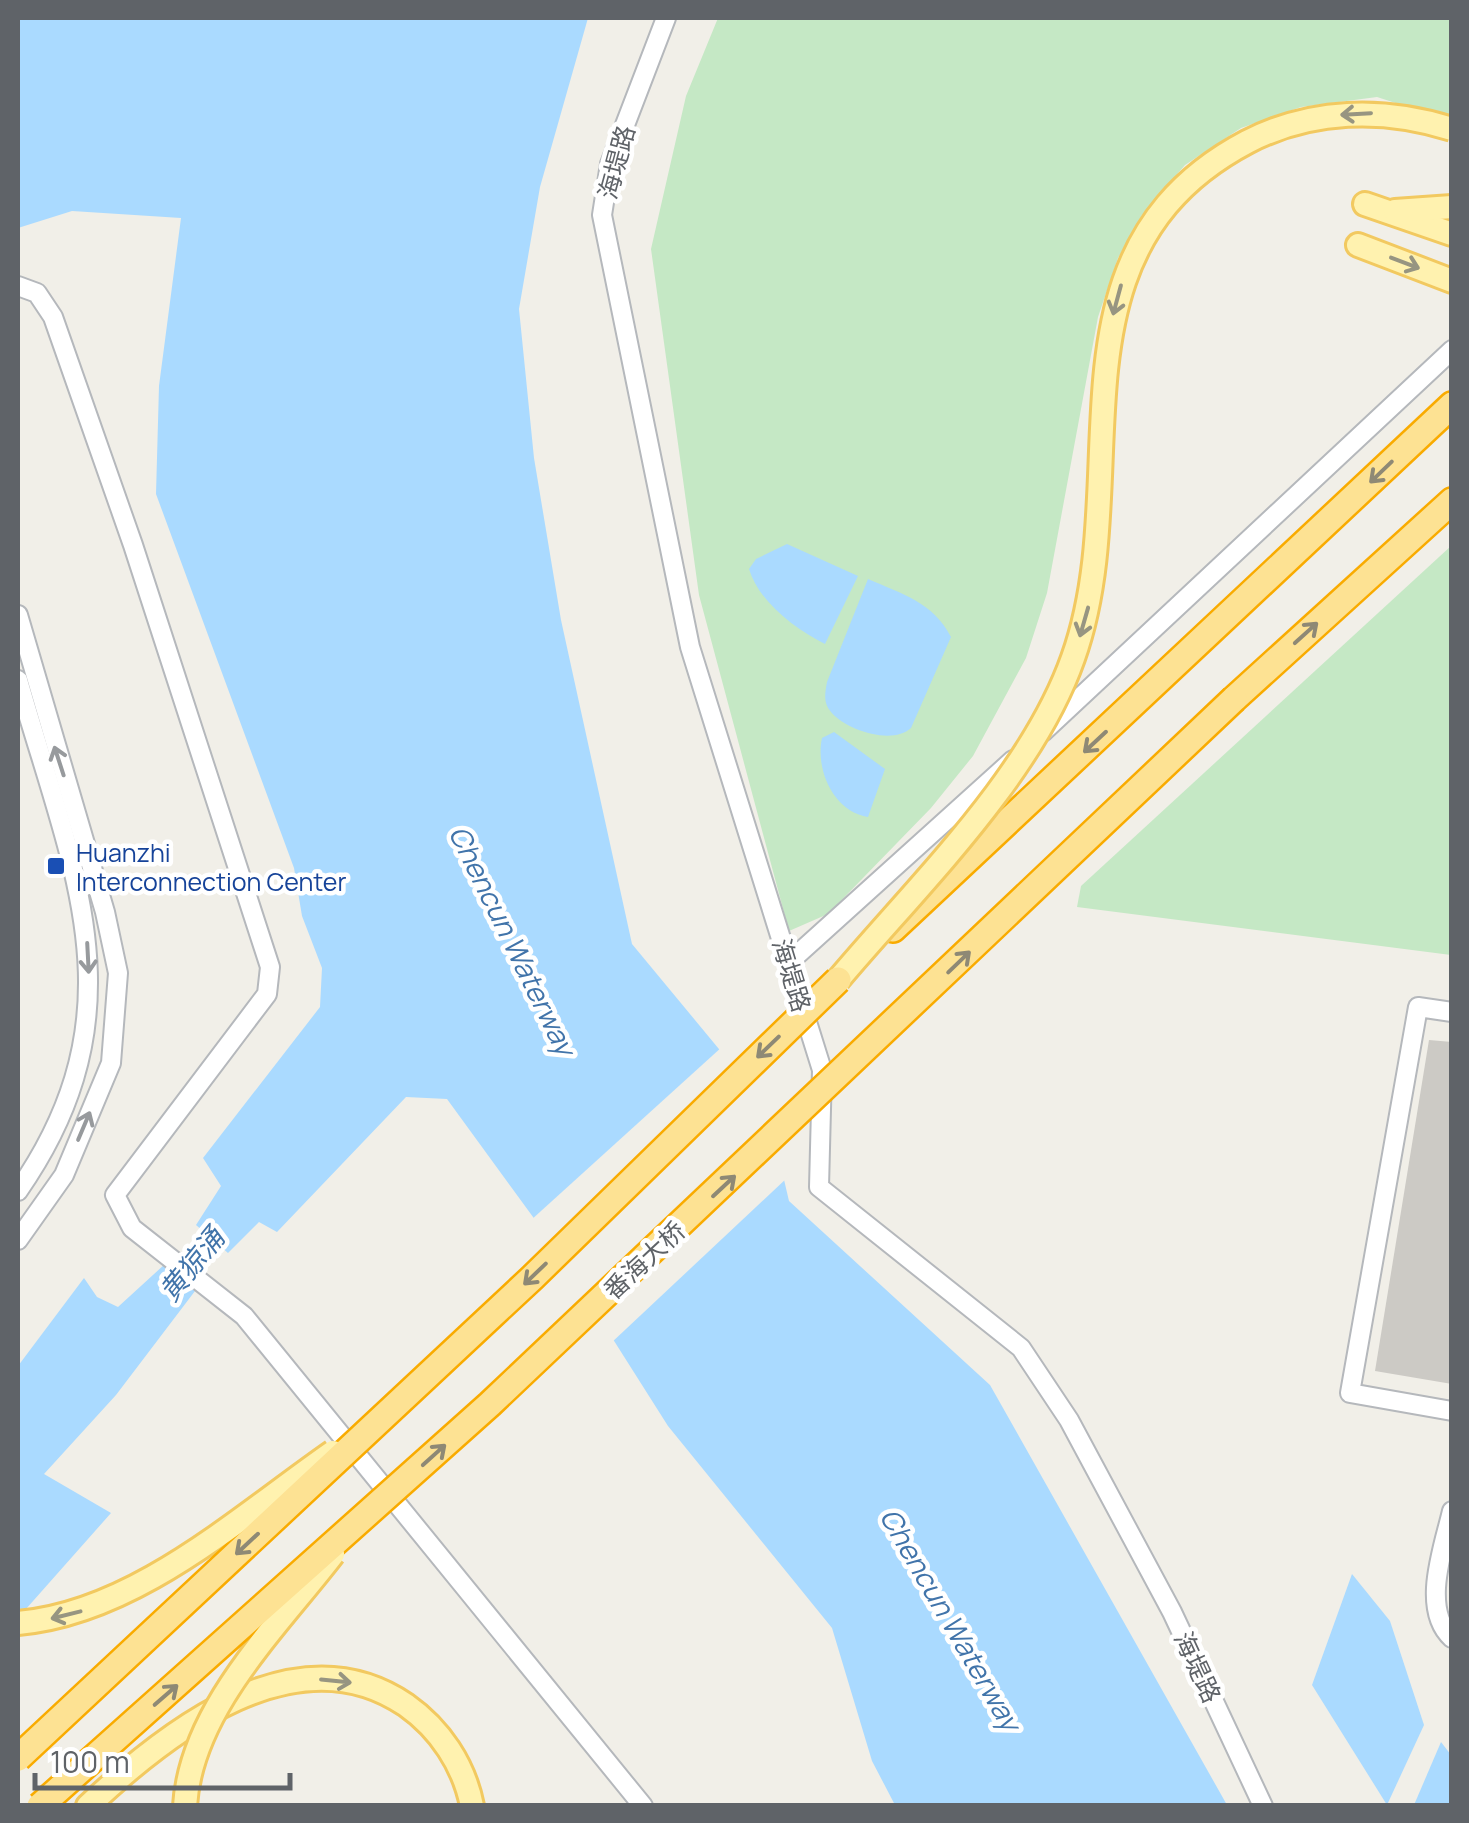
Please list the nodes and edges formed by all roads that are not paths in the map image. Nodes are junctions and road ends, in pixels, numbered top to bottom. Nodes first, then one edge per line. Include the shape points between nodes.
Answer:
1 (666, 18) edge
2 (1452, 129) edge
3 (1452, 207) edge
4 (1452, 234) edge
5 (1358, 245) dead end
6 (1452, 282) edge
7 (18, 286) edge
8 (1452, 350) edge
9 (1452, 405) edge
10 (1452, 500) edge
11 (18, 616) edge
12 (18, 680) edge
13 (788, 964) junction
14 (838, 980) junction
15 (1452, 1012) edge
16 (34, 1167) junction
17 (58, 1184) junction
18 (18, 1191) edge
19 (18, 1240) edge
20 (1452, 1411) edge
21 (385, 1416) junction
22 (1452, 1511) edge
23 (348, 1533) junction
24 (18, 1623) edge
25 (1452, 1638) edge
26 (18, 1758) edge
27 (40, 1806) edge
28 (88, 1806) edge
29 (185, 1806) edge
30 (472, 1806) edge
31 (643, 1806) edge
32 (1263, 1806) edge

1 - 13 street, 海堤路 via 610,164 602,215 690,646
2 -> 14 main road, bridge via 1373,113 1313,117 1226,154 1158,214 1131,257 1109,333 1097,550 1072,662 1016,764
3 - 4 main road via 1374,208
5 -> 6 main road
7 - 31 street via 36,292 53,317 270,966 267,994 115,1195 136,1231 236,1309
8 - 13 street
9 -> 14 highway, bridge
23 -> 10 highway, 番海大桥, bridge
17 -> 11 street via 111,1063 118,973
12 -> 16 street via 90,960 85,1046 67,1103
13 - 32 street, 海堤路 via 822,1070 818,1186 1021,1348 1070,1420 1172,1612
14 -> 21 highway, bridge
15 - 20 street via 1418,1007 1350,1393
16 - 17 street
16 - 18 street
17 - 19 street
21 -> 24 main road, bridge via 120,1596 72,1615
21 -> 26 highway, bridge
22 - 25 street via 1437,1590 1438,1618
27 -> 23 highway, 番海大桥, bridge
23 - 29 main road, bridge via 228,1694 203,1736
28 -> 30 main road via 182,1728 242,1697 310,1678 386,1692 421,1715 446,1744

